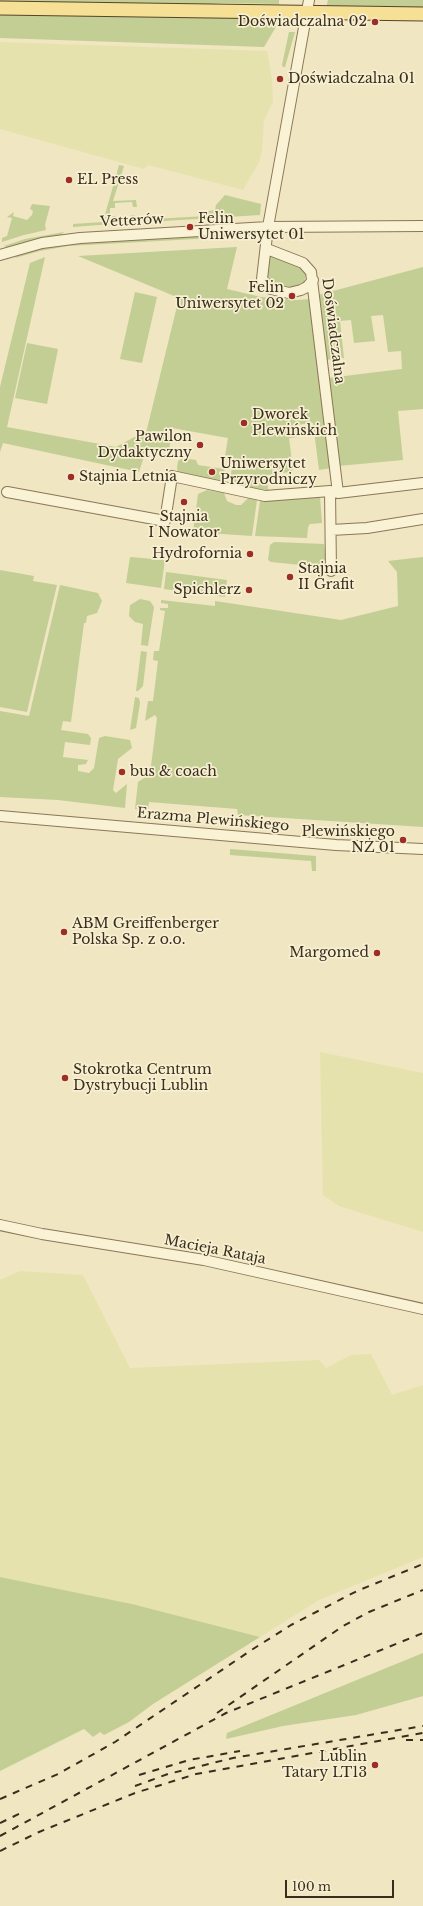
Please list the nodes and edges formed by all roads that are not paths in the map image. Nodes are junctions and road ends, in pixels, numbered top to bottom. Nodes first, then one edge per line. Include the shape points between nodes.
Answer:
1 (308, 6) edge
2 (0, 8) edge
3 (423, 14) edge
4 (423, 226) edge
5 (268, 227) junction
6 (267, 249) junction
7 (0, 255) edge
8 (313, 280) junction
9 (423, 483) edge
10 (7, 492) dead end
11 (334, 492) junction
12 (423, 519) edge
13 (331, 530) junction
14 (331, 571) dead end
15 (0, 816) edge
16 (423, 849) edge
17 (0, 1225) edge
18 (423, 1309) edge

1 - 2 main road via 193,11
1 - 3 main road
1 - 5 street
4 - 5 street, Vetterów
5 - 6 street
5 - 7 street, Vetterów via 62,240 31,245
6 - 8 street, Doświadczalna via 303,263 310,270
6 - 8 street via 262,279 271,289 295,292 307,288
8 - 11 street, Doświadczalna
9 - 11 street
10 - 11 street via 165,521 172,476 265,496
11 - 13 street, Doświadczalna
12 - 13 street via 367,528
13 - 14 street, Doświadczalna
15 - 16 street, Erazma Plewińskiego via 336,845
17 - 18 street, Macieja Rataja via 204,1260

